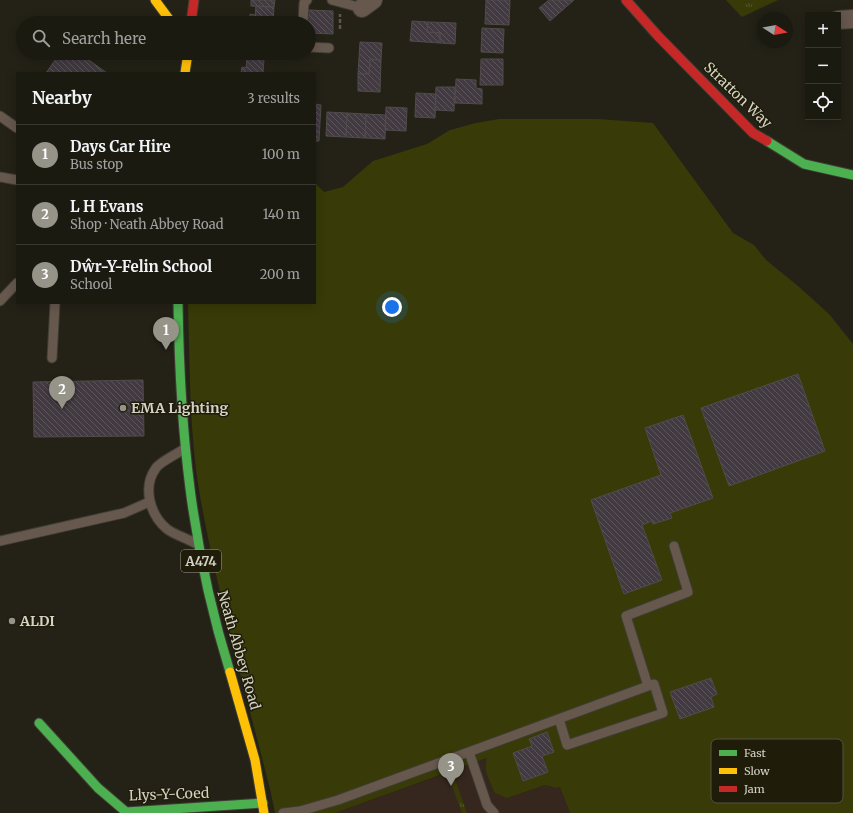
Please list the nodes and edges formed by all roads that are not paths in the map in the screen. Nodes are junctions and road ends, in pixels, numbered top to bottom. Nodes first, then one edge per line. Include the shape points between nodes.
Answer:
1 (155, 0) edge
2 (194, 0) edge
3 (307, 0) edge
4 (332, 0) edge
5 (626, 0) edge
6 (368, 4) edge
7 (167, 16) edge
8 (192, 16) edge
9 (303, 16) edge
10 (853, 19) edge
11 (841, 20) edge
12 (316, 47) edge
13 (330, 48) dead end
14 (183, 60) edge
15 (187, 60) edge
16 (186, 72) edge
17 (0, 116) edge
18 (16, 127) edge
19 (853, 175) edge
20 (0, 177) edge
21 (16, 180) edge
22 (16, 284) edge
23 (0, 301) edge
24 (55, 304) edge
25 (178, 304) edge
26 (52, 358) dead end
27 (184, 449) junction
28 (149, 502) junction
29 (0, 541) edge
30 (198, 544) junction
31 (674, 546) dead end
32 (648, 686) junction
33 (559, 719) junction
34 (39, 723) dead end
35 (469, 752) junction
36 (263, 803) junction
37 (264, 813) edge
38 (284, 813) edge
39 (494, 813) edge

1 - 7 main road
2 - 8 main road
3 - 9 lane via 304,3
4 - 6 lane
5 - 19 main road, Stratton Way via 753,133 804,164
10 - 11 street
12 - 13 lane
14 - 16 main road
15 - 16 main road
17 - 18 lane
20 - 21 lane
22 - 23 lane
24 - 26 lane
25 - 27 main road, Neath Abbey Road / A474 via 179,392
27 - 28 lane via 156,467 150,484
27 - 30 main road, Neath Abbey Road / A474
28 - 29 lane via 124,513
28 - 30 lane via 156,516 168,529
30 - 36 main road, Neath Abbey Road / A474 via 211,606 251,738
31 - 32 lane via 688,592 626,616
32 - 33 lane
32 - 33 lane via 654,684 663,713 567,745
33 - 35 lane
34 - 36 main road, Llys-Y-Coed via 98,788 126,812
35 - 38 lane via 338,800
35 - 39 lane via 487,805
36 - 37 main road, Neath Abbey Road / A474

